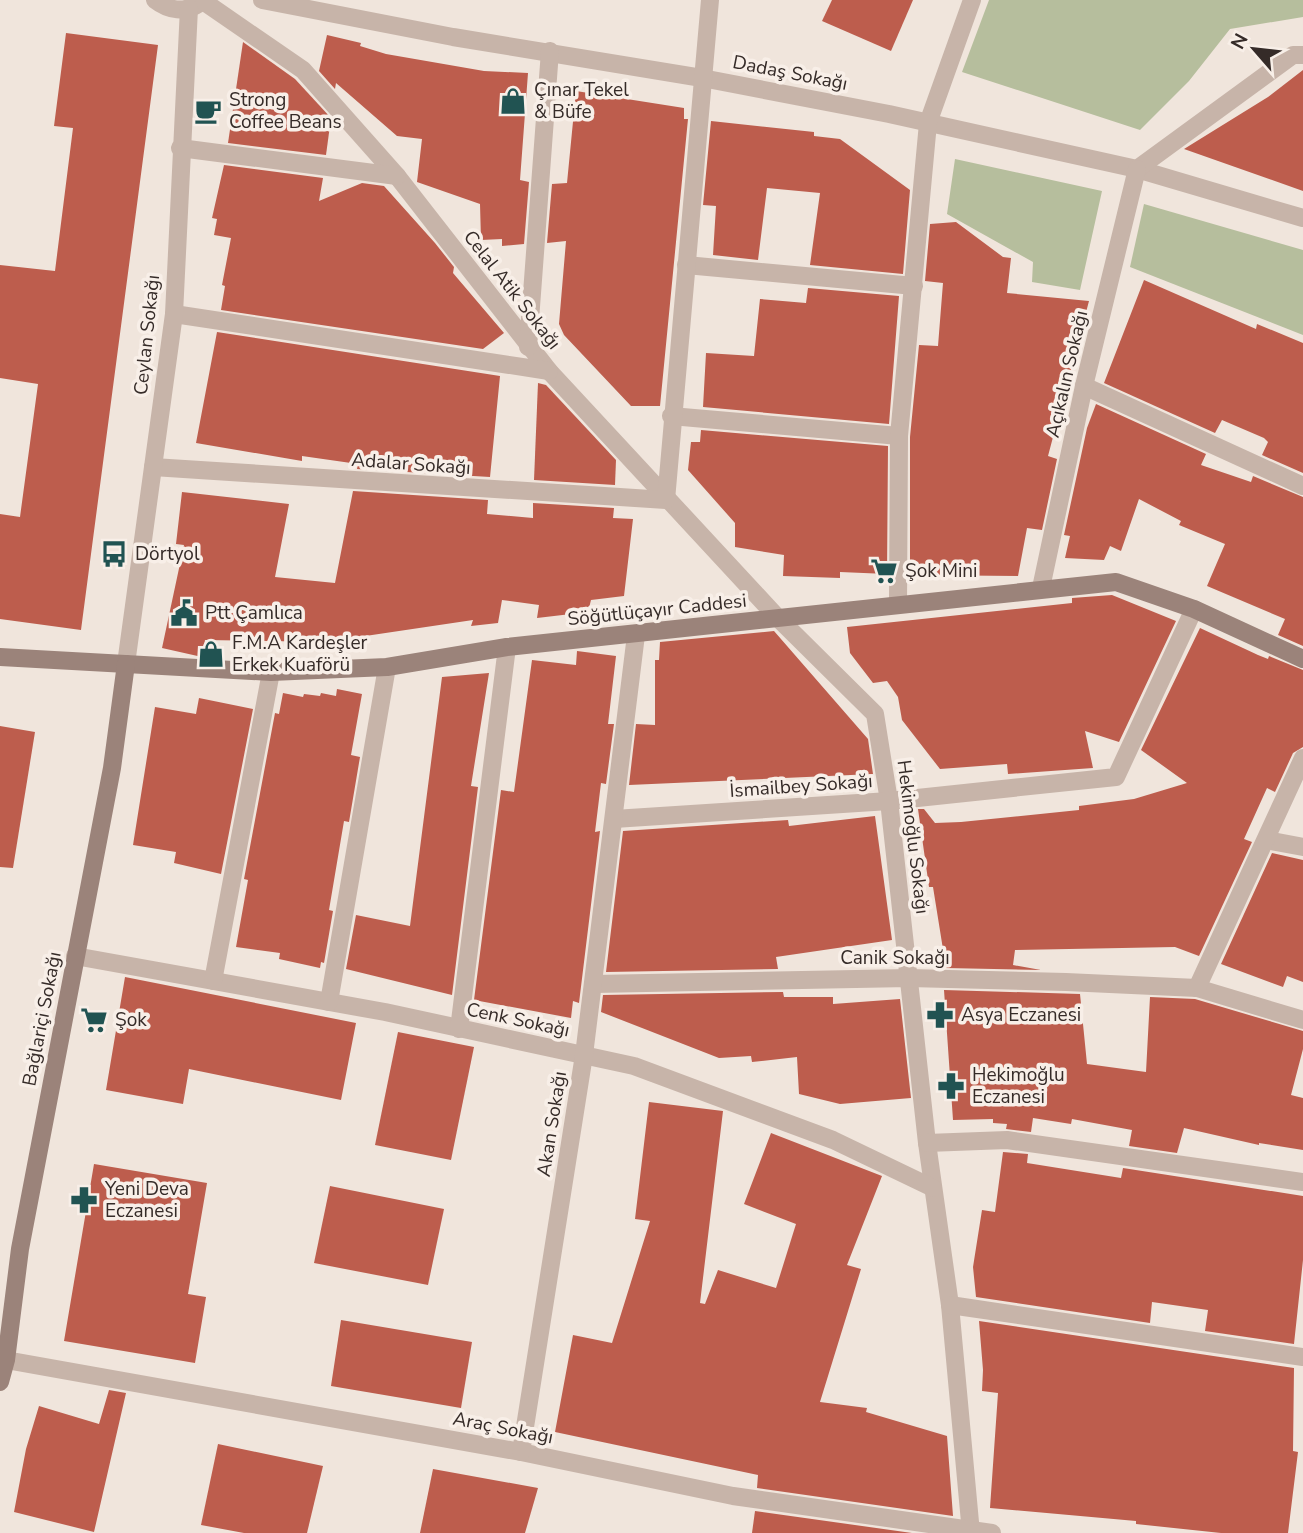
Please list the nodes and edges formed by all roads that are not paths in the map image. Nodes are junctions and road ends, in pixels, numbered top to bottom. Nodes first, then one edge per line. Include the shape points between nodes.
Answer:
1 (155, 0) edge
2 (262, 0) edge
3 (710, 0) edge
4 (972, 0) edge
5 (199, 3) edge
6 (550, 51) junction
7 (1303, 55) edge
8 (702, 78) junction
9 (928, 123) junction
10 (180, 148) junction
11 (1137, 170) junction
12 (397, 176) junction
13 (1303, 218) edge
14 (686, 265) junction
15 (914, 286) junction
16 (174, 314) junction
17 (528, 347) junction
18 (549, 371) junction
19 (1084, 386) junction
20 (671, 416) junction
21 (899, 436) junction
22 (153, 467) junction
23 (1303, 486) edge
24 (666, 500) junction
25 (1041, 588) junction
26 (898, 604) junction
27 (1194, 609) junction
28 (778, 618) junction
29 (636, 635) junction
30 (507, 647) junction
31 (0, 657) edge
32 (1303, 659) edge
33 (126, 664) junction
34 (387, 667) junction
35 (271, 672) junction
36 (1303, 758) edge
37 (889, 801) junction
38 (614, 819) junction
39 (1266, 840) junction
40 (1303, 847) edge
41 (75, 956) junction
42 (909, 978) junction
43 (213, 981) junction
44 (594, 984) junction
45 (1197, 988) junction
46 (329, 1002) junction
47 (1303, 1020) edge
48 (459, 1029) junction
49 (584, 1055) junction
50 (927, 1143) junction
51 (1303, 1182) edge
52 (933, 1188) junction
53 (950, 1306) junction
54 (1303, 1357) edge
55 (6, 1360) junction
56 (0, 1382) edge
57 (521, 1452) junction
58 (970, 1532) edge
59 (992, 1533) edge

1 - 5 street via 172,9
2 - 6 street, Dadaş Sokağı
3 - 8 street
4 - 9 street
5 - 10 street, Ceylan Sokağı
5 - 12 street, Celal Atik Sokağı via 303,70
6 - 8 street, Dadaş Sokağı
6 - 17 street
7 - 11 street via 1293,55
8 - 9 street, Dadaş Sokağı
8 - 14 street
9 - 11 street, Dadaş Sokağı
9 - 15 street
10 - 12 street
10 - 16 street, Ceylan Sokağı
11 - 13 street, Dadaş Sokağı
11 - 19 street, Açıkalın Sokağı
12 - 17 street, Celal Atik Sokağı
14 - 15 street
14 - 20 street
15 - 21 street
16 - 18 street
16 - 22 street, Ceylan Sokağı
17 - 18 street, Celal Atik Sokağı
18 - 24 street, Celal Atik Sokağı
19 - 23 street
19 - 25 street, Açıkalın Sokağı
20 - 21 street
20 - 24 street
21 - 26 street
22 - 24 street, Adalar Sokağı
22 - 33 street, Ceylan Sokağı
24 - 28 street, Celal Atik Sokağı
25 - 26 street, Söğütlüçayır Caddesi
25 - 27 street, Söğütlüçayır Caddesi via 1116,582
26 - 28 street, Söğütlüçayır Caddesi
27 - 32 street, Söğütlüçayır Caddesi
27 - 37 street, İsmailbey Sokağı via 1116,776
28 - 29 street, Söğütlüçayır Caddesi
28 - 37 street, Hekimoğlu Sokağı via 876,714
29 - 30 street, Söğütlüçayır Caddesi
29 - 38 street, Akan Sokağı
30 - 34 street, Söğütlüçayır Caddesi
30 - 48 street
31 - 33 street, Söğütlüçayır Caddesi
33 - 35 street, Söğütlüçayır Caddesi
33 - 41 street, Bağlariçi Sokağı via 112,768
34 - 35 street, Söğütlüçayır Caddesi
34 - 46 street
35 - 43 street
36 - 39 street
37 - 38 street, İsmailbey Sokağı
37 - 42 street, Hekimoğlu Sokağı
38 - 44 street, Akan Sokağı
39 - 40 street
39 - 45 street
41 - 43 street, Cenk Sokağı
41 - 55 street, Bağlariçi Sokağı via 20,1249
42 - 44 street, Canik Sokağı
42 - 45 street, Canik Sokağı
42 - 50 street, Hekimoğlu Sokağı
43 - 46 street, Cenk Sokağı
44 - 49 street, Akan Sokağı
45 - 47 street, Canik Sokağı
46 - 48 street, Cenk Sokağı
48 - 49 street, Cenk Sokağı
49 - 52 street, Cenk Sokağı via 634,1066 832,1140
49 - 57 street, Akan Sokağı
50 - 51 street via 1007,1140
50 - 52 street, Hekimoğlu Sokağı
52 - 53 street, Hekimoğlu Sokağı
53 - 54 street
53 - 58 street, Hekimoğlu Sokağı
55 - 56 street, Bağlariçi Sokağı
55 - 57 street, Araç Sokağı
57 - 58 street, Araç Sokağı via 733,1496
58 - 59 street, Araç Sokağı

